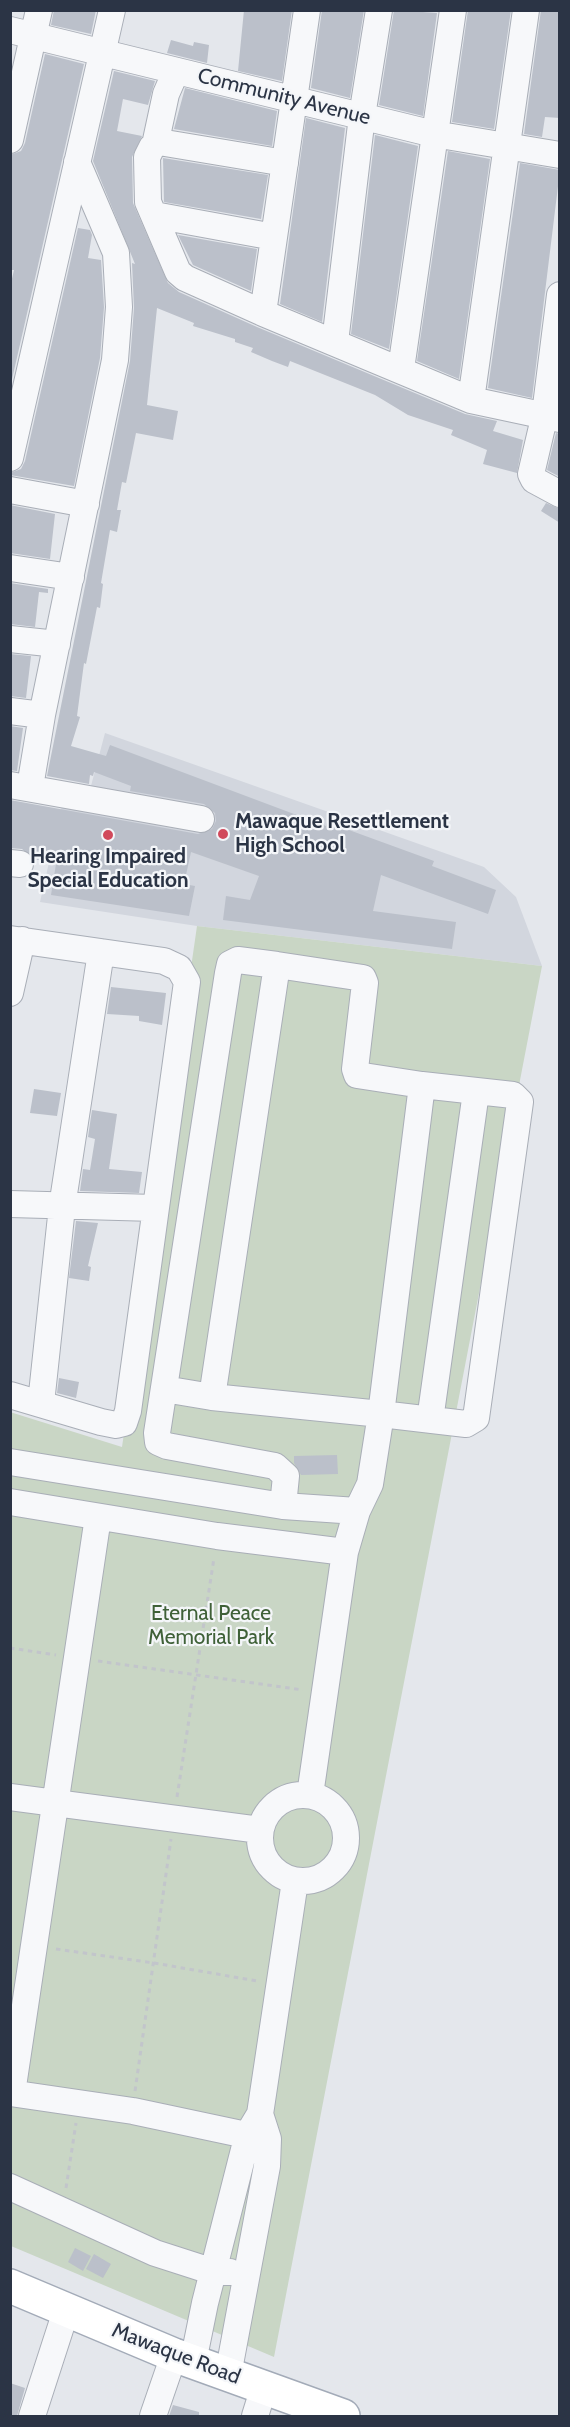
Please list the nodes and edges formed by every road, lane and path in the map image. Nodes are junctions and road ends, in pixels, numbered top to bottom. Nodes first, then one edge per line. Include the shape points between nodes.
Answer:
1 (39, 10) edge
2 (112, 10) edge
3 (307, 10) edge
4 (379, 10) edge
5 (453, 10) edge
6 (526, 10) edge
7 (22, 33) edge
8 (102, 54) junction
9 (176, 71) junction
10 (294, 98) junction
11 (362, 116) junction
12 (434, 134) junction
13 (10, 140) edge
14 (155, 145) junction
15 (505, 147) junction
16 (560, 155) edge
17 (77, 162) junction
18 (285, 163) junction
19 (153, 215) junction
20 (274, 237) junction
21 (560, 295) edge
22 (263, 313) junction
23 (335, 342) junction
24 (401, 369) junction
25 (471, 400) junction
26 (552, 417) edge
27 (10, 458) edge
28 (10, 490) edge
29 (560, 494) edge
30 (86, 504) junction
31 (10, 568) edge
32 (71, 577) junction
33 (10, 639) edge
34 (57, 644) junction
35 (10, 711) edge
36 (42, 715) junction
37 (20, 786) edge
38 (201, 819) dead end
39 (16, 939) edge
40 (101, 952) junction
41 (277, 965) junction
42 (10, 993) edge
43 (422, 1085) junction
44 (476, 1092) junction
45 (10, 1204) edge
46 (62, 1207) junction
47 (155, 1208) junction
48 (164, 1389) junction
49 (10, 1395) edge
50 (212, 1397) junction
51 (41, 1403) junction
52 (381, 1414) junction
53 (430, 1420) junction
54 (158, 1442) junction
55 (10, 1462) edge
56 (146, 1484) junction
57 (10, 1502) edge
58 (283, 1506) junction
59 (357, 1511) junction
60 (98, 1517) junction
61 (345, 1552) junction
62 (10, 1648) edge
63 (75, 1658) junction
64 (326, 1694) junction
65 (310, 1795) junction
66 (10, 1797) edge
67 (56, 1804) junction
68 (260, 1830) junction
69 (295, 1881) junction
70 (34, 1946) junction
71 (280, 1985) junction
72 (11, 2093) edge
73 (79, 2103) junction
74 (259, 2129) junction
75 (10, 2187) edge
76 (63, 2211) junction
77 (248, 2271) junction
78 (214, 2272) junction
79 (10, 2286) edge
80 (205, 2303) junction
81 (66, 2311) junction
82 (239, 2319) junction
83 (183, 2358) junction
84 (228, 2375) junction
85 (260, 2402) edge
86 (332, 2414) edge
87 (32, 2416) edge
88 (153, 2416) edge

1 - 7 street
2 - 8 street
3 - 10 street
4 - 11 street
5 - 12 street
6 - 15 street
7 - 8 street, Community Avenue
7 - 13 street
8 - 9 street, Community Avenue
8 - 17 street
9 - 10 street, Community Avenue
9 - 14 street via 166,94
10 - 11 street, Community Avenue
10 - 18 street
11 - 12 street, Community Avenue
11 - 23 street
12 - 15 street, Community Avenue
12 - 24 street
14 - 18 street via 159,142
14 - 19 street via 147,157 146,174
15 - 16 street, Community Avenue
15 - 25 street
17 - 27 street
17 - 30 street via 116,253 119,307 115,360
18 - 20 street
19 - 20 street
19 - 22 street via 178,272
20 - 22 street
21 - 26 street
22 - 23 street
23 - 24 street
24 - 25 street
25 - 26 street
26 - 29 street via 531,474 534,480
28 - 30 street
30 - 32 street
31 - 32 street
32 - 34 street
33 - 34 street
34 - 36 street
35 - 36 street
36 - 37 street
37 - 38 street
39 - 40 street
39 - 42 street
40 - 46 street
40 - 47 street via 164,961 179,968 187,982
41 - 43 street via 363,978 357,1075
41 - 48 street via 238,960 230,964
41 - 50 street
43 - 44 street
43 - 52 street
44 - 53 street
44 - 53 street via 513,1095 520,1102 478,1406 476,1418 466,1424
45 - 46 street
46 - 47 street
46 - 51 street
47 - 51 street via 124,1423 101,1422
48 - 50 street
48 - 54 street
49 - 51 street
50 - 52 street
52 - 53 street
52 - 59 street via 370,1484
54 - 56 street via 152,1450
54 - 58 street via 275,1466 285,1476
55 - 56 street
56 - 58 street
57 - 60 street
58 - 59 street
59 - 61 street
60 - 61 street
60 - 63 street
61 - 64 street
62 - 63 path
63 - 64 path
63 - 67 street
64 - 65 street
65 - 68 street via 288,1797 269,1809
65 - 69 street via 331,1804 344,1823 346,1846 336,1866 317,1879
66 - 67 street
67 - 68 street
67 - 70 street
68 - 69 street via 262,1852 274,1871
69 - 71 street
70 - 71 path
70 - 72 street
71 - 74 street
72 - 73 street
73 - 74 street
73 - 76 path
74 - 77 street via 267,2166
74 - 78 street
75 - 76 street
76 - 78 street via 155,2253
77 - 78 street
77 - 82 street
78 - 80 street
79 - 81 main road, Mawaque Road
80 - 82 street via 219,2301 231,2306
80 - 83 street
81 - 83 main road, Mawaque Road
81 - 87 street
82 - 84 street
83 - 84 main road, Mawaque Road
83 - 88 street
84 - 85 main road, Mawaque Road
85 - 86 main road, Mawaque Road

